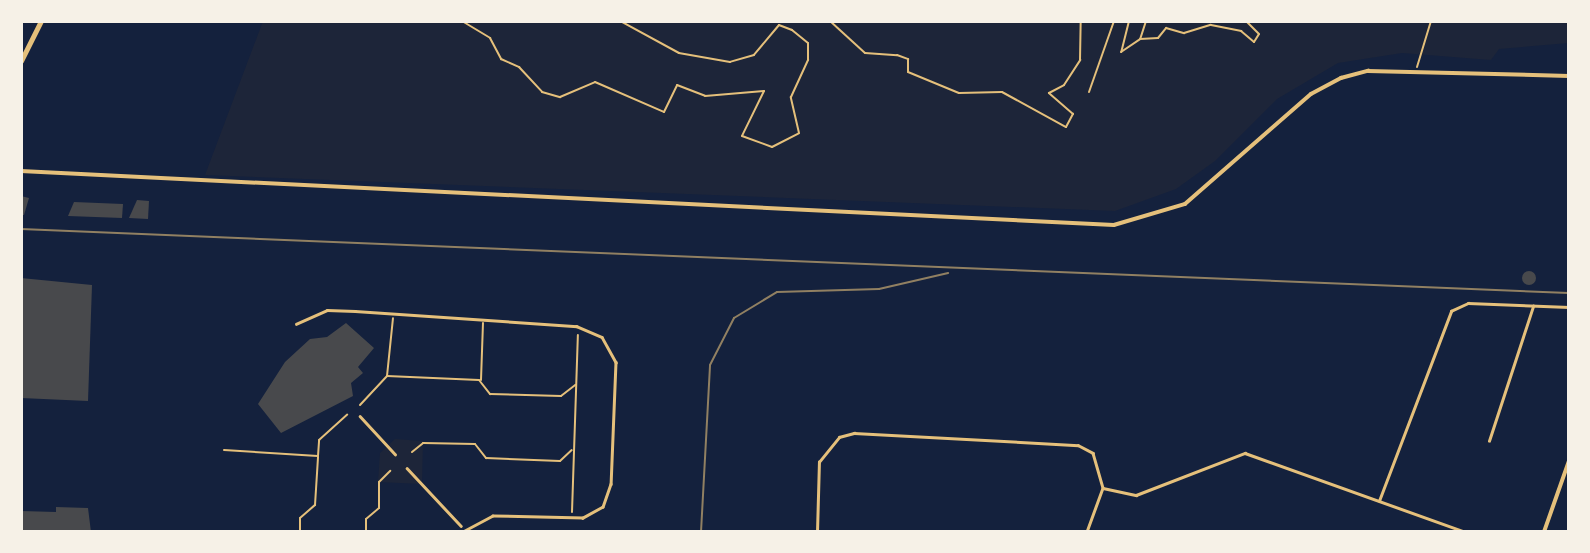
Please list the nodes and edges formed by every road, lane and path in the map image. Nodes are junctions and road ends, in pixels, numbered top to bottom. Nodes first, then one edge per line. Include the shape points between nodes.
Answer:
1 (40, 21) edge
2 (462, 21) edge
3 (598, 21) edge
4 (830, 21) edge
5 (1081, 21) edge
6 (1114, 21) edge
7 (1129, 21) edge
8 (1146, 21) edge
9 (1246, 21) edge
10 (1431, 21) edge
11 (1140, 39) junction
12 (21, 61) edge
13 (1416, 71) junction
14 (1569, 76) edge
15 (1089, 92) dead end
16 (21, 172) edge
17 (1534, 306) junction
18 (1569, 307) edge
19 (393, 317) junction
20 (483, 322) junction
21 (296, 324) dead end
22 (578, 335) dead end
23 (387, 376) junction
24 (481, 383) junction
25 (575, 385) junction
26 (360, 405) dead end
27 (347, 415) dead end
28 (360, 416) dead end
29 (1489, 441) dead end
30 (573, 449) junction
31 (224, 450) dead end
32 (412, 452) dead end
33 (395, 454) dead end
34 (318, 456) junction
35 (1569, 461) edge
36 (407, 468) dead end
37 (390, 471) dead end
38 (1103, 488) junction
39 (1379, 501) junction
40 (572, 512) dead end
41 (461, 526) dead end
42 (300, 532) edge
43 (366, 532) edge
44 (463, 532) edge
45 (817, 532) edge
46 (1087, 532) edge
47 (1466, 532) edge
48 (1544, 532) edge

1 - 12 main road
2 - 3 path via 490,38 501,60 519,67 542,92 560,97 595,82 664,112 677,85 705,96 764,91 742,136 772,147 799,133 791,97 808,60 808,43 792,30 779,25 754,55 730,62 679,53 622,22
4 - 5 path via 864,53 908,59 908,72 959,93 1002,92 1066,127 1073,114 1049,93 1064,85 1080,60
6 - 15 path
7 - 11 path via 1121,52
8 - 11 path
9 - 11 path via 1259,34 1254,42 1241,31 1211,25 1184,33 1166,28 1158,38
10 - 13 path
13 - 14 street
13 - 16 street via 1368,71 1311,93 1185,204 1114,225
17 - 18 street
17 - 29 street
17 - 39 street via 1458,305 1443,324
19 - 20 street
19 - 21 street via 327,310
19 - 23 path
20 - 24 path
20 - 44 street via 576,326 602,337 616,362 611,484 603,507 583,518 493,516
22 - 25 path
23 - 24 path
23 - 26 path
24 - 25 path via 490,394 561,396
25 - 30 path
27 - 34 path via 319,440
28 - 33 street
30 - 32 path via 560,460 486,458 475,444 423,443
30 - 40 path
31 - 34 path
34 - 42 path via 315,505 300,517
35 - 48 street
36 - 41 street
37 - 43 path via 379,482 379,508 366,519
38 - 39 street via 1136,495 1245,453
38 - 45 street via 1093,453 1062,443 841,436 819,462
38 - 46 street
39 - 47 street

